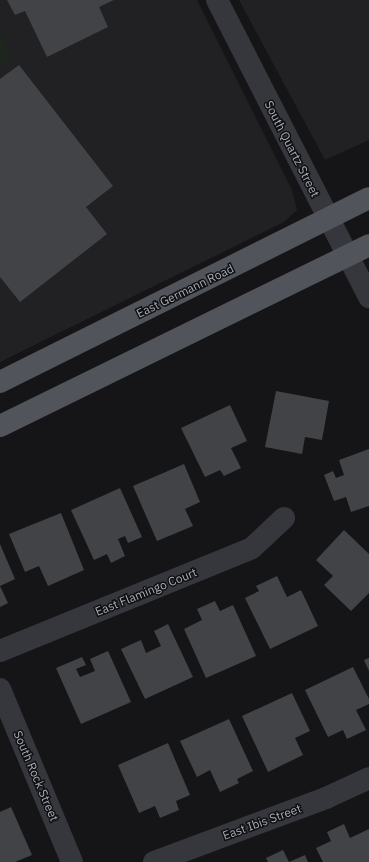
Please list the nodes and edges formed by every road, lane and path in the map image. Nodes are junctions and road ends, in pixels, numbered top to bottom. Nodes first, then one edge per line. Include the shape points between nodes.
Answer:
1 (217, 0) edge
2 (369, 198) edge
3 (327, 218) junction
4 (369, 245) edge
5 (347, 256) junction
6 (369, 297) edge
7 (0, 382) edge
8 (0, 426) edge
9 (284, 518) dead end
10 (0, 651) edge
11 (0, 689) edge
12 (369, 778) edge
13 (72, 862) edge
14 (154, 862) edge

1 - 3 street, South Quartz Street
2 - 3 main road, East Germann Road
3 - 5 street, South Quartz Street
3 - 7 main road, East Germann Road
4 - 5 main road
5 - 6 street, South Quartz Street
5 - 8 main road
9 - 10 street, East Flamingo Court via 252,548
11 - 13 street, South Rock Street
12 - 14 street, East Ibis Street via 326,798

